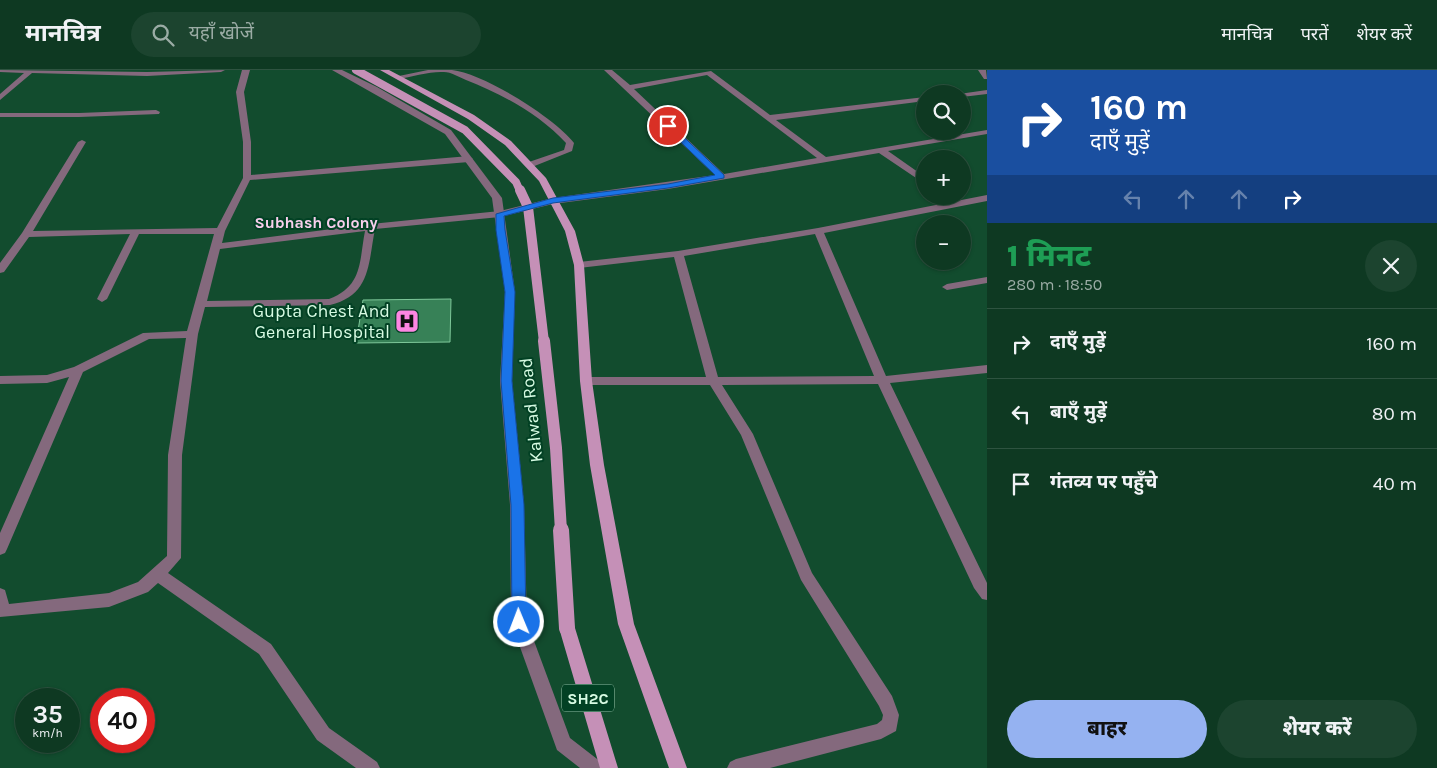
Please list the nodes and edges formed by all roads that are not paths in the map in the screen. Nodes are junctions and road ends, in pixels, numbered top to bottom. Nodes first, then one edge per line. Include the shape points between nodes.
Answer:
1 (0, 70) edge
2 (221, 70) edge
3 (246, 70) edge
4 (336, 70) edge
5 (356, 70) edge
6 (384, 70) edge
7 (442, 70) edge
8 (446, 70) edge
9 (608, 70) edge
10 (982, 70) edge
11 (30, 71) edge
12 (711, 71) edge
13 (398, 77) junction
14 (987, 78) edge
15 (628, 88) junction
16 (987, 92) edge
17 (971, 94) edge
18 (0, 98) edge
19 (916, 100) edge
20 (156, 112) dead end
21 (0, 114) edge
22 (770, 118) junction
23 (987, 132) edge
24 (82, 142) dead end
25 (881, 150) junction
26 (824, 158) junction
27 (469, 159) junction
28 (528, 165) junction
29 (916, 175) edge
30 (721, 176) junction
31 (247, 178) junction
32 (987, 198) edge
33 (553, 201) junction
34 (971, 201) edge
35 (952, 205) edge
36 (500, 214) junction
37 (371, 228) junction
38 (136, 231) junction
39 (220, 231) junction
40 (818, 231) junction
41 (26, 234) junction
42 (216, 246) junction
43 (678, 254) junction
44 (579, 264) junction
45 (0, 270) edge
46 (987, 280) edge
47 (947, 287) dead end
48 (102, 299) dead end
49 (199, 304) junction
50 (192, 334) junction
51 (987, 369) edge
52 (78, 370) junction
53 (0, 380) edge
54 (713, 380) junction
55 (882, 380) junction
56 (586, 381) junction
57 (0, 549) edge
58 (156, 574) junction
59 (987, 594) edge
60 (0, 595) edge
61 (1, 613) edge
62 (371, 768) edge
63 (595, 768) edge
64 (609, 768) edge
65 (678, 768) edge
66 (736, 768) edge

1 - 11 street
2 - 11 street via 147,74
3 - 31 street via 240,92 247,142
4 - 27 street via 448,132
5 - 64 main road, Kalwad Road / SH2C, bridge via 466,130 516,182 528,207 556,448 568,628
6 - 13 main road
7 - 13 street
8 - 28 street via 499,92 566,136 570,143 568,151
9 - 15 street
10 - 14 street
11 - 18 street
12 - 15 street
12 - 22 street
13 - 28 main road via 471,116 508,143
15 - 30 street
16 - 17 street
19 - 22 street
20 - 21 street
22 - 26 street
23 - 25 street
24 - 41 street
25 - 26 street
25 - 29 street
26 - 30 street
27 - 31 street
27 - 36 street via 497,198
28 - 33 main road via 543,180
30 - 33 street
31 - 39 street
32 - 34 street
33 - 36 street
33 - 44 main road via 570,231
35 - 40 street
36 - 37 street
36 - 63 street via 510,292 506,381 517,505 519,622 563,744
37 - 42 street
37 - 49 street via 360,278 355,288 344,296 330,302
38 - 39 street
38 - 41 street
38 - 48 street
39 - 42 street
40 - 43 street
40 - 55 street
41 - 45 street
42 - 49 street
43 - 44 street
43 - 54 street
44 - 56 main road
46 - 47 street
49 - 50 street
50 - 52 street via 147,336
50 - 58 street via 175,455 174,558
51 - 55 street
52 - 53 street via 47,379
52 - 57 street
54 - 55 street
54 - 56 street
54 - 66 street via 746,434 806,576 886,702 891,715 890,725 881,731
55 - 59 street via 979,584
56 - 65 main road via 597,465 626,624
58 - 61 street via 143,587 109,600
58 - 62 street via 265,649 323,734
60 - 61 street

